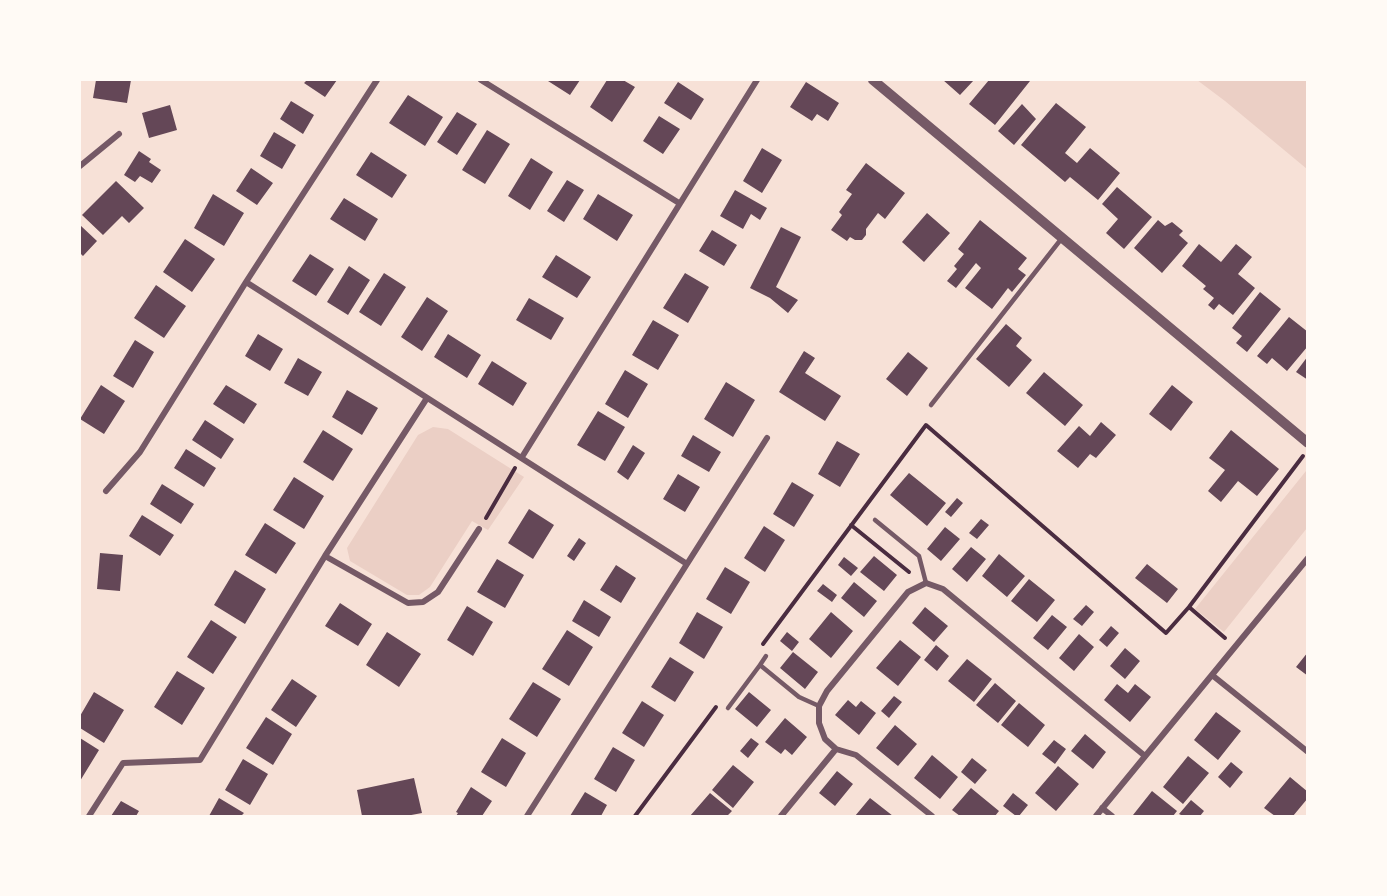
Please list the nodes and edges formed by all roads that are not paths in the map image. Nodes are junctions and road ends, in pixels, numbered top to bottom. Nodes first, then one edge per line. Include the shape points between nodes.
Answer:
1 (377, 80) edge
2 (481, 80) edge
3 (757, 80) edge
4 (873, 80) edge
5 (119, 134) dead end
6 (80, 165) edge
7 (679, 203) junction
8 (1062, 238) junction
9 (246, 282) junction
10 (427, 398) junction
11 (931, 405) dead end
12 (767, 438) dead end
13 (1308, 443) edge
14 (522, 457) junction
15 (105, 490) dead end
16 (875, 520) dead end
17 (479, 529) road end
18 (325, 556) junction
19 (1308, 558) edge
20 (687, 564) junction
21 (926, 583) junction
22 (766, 656) dead end
23 (760, 665) junction
24 (1212, 675) junction
25 (819, 706) junction
26 (729, 708) dead end
27 (836, 749) junction
28 (1308, 752) edge
29 (1144, 756) junction
30 (1102, 808) junction
31 (89, 816) edge
32 (527, 816) edge
33 (781, 816) edge
34 (932, 816) edge
35 (1096, 816) edge
36 (1112, 816) edge

1 - 9 street
2 - 7 street
3 - 7 street
4 - 8 street
5 - 6 street
7 - 14 street
8 - 11 lane
8 - 13 street
9 - 10 street
9 - 15 street via 140,452
10 - 14 street
10 - 18 street
12 - 20 street
14 - 20 street
16 - 21 lane via 919,556
17 - 18 street via 438,592 423,602 408,603
18 - 31 street via 200,760 123,763
19 - 24 street
20 - 32 street
21 - 25 street via 908,592
21 - 29 street via 943,589
22 - 23 lane
23 - 25 lane via 799,697
23 - 26 lane
24 - 28 street
24 - 29 street
25 - 27 street via 819,723 825,739
27 - 33 street
27 - 34 street via 856,755
29 - 30 street
30 - 35 street
30 - 36 street

